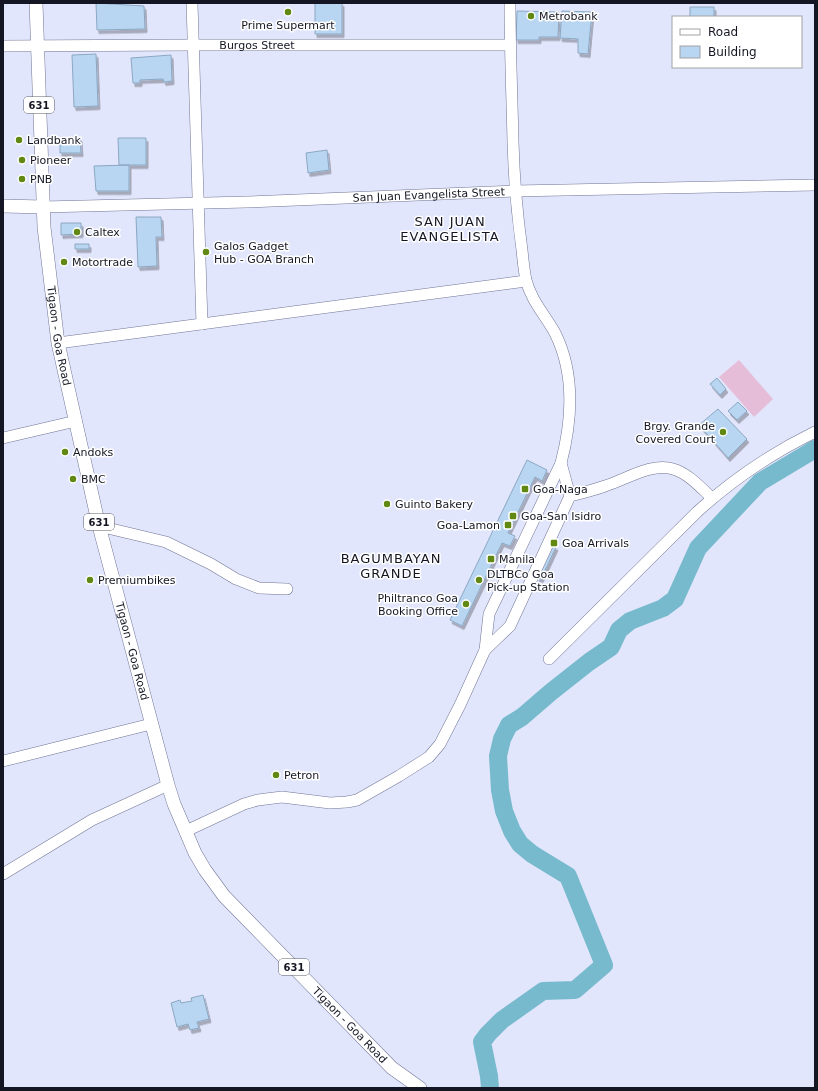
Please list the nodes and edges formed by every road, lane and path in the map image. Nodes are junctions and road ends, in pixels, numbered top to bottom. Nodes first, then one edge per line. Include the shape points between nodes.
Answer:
1 (36, 3) edge
2 (192, 3) edge
3 (510, 3) edge
4 (193, 44) junction
5 (510, 45) junction
6 (3, 46) edge
7 (37, 46) junction
8 (815, 185) edge
9 (515, 192) junction
10 (198, 203) junction
11 (3, 206) edge
12 (43, 207) junction
13 (526, 281) junction
14 (202, 324) junction
15 (58, 343) junction
16 (76, 421) junction
17 (815, 432) edge
18 (3, 438) edge
19 (561, 463) junction
20 (570, 496) junction
21 (712, 498) junction
22 (99, 526) junction
23 (287, 589) dead end
24 (485, 650) junction
25 (550, 659) dead end
26 (151, 724) junction
27 (3, 761) edge
28 (168, 785) junction
29 (186, 831) junction
30 (3, 874) edge
31 (420, 1088) edge

1 - 7 main road, Tigaon - Goa Road / 631
2 - 4 street
3 - 5 street
4 - 5 street, Burgos Street
4 - 7 street, Burgos Street
4 - 10 street
5 - 9 street
6 - 7 street, Burgos Street
7 - 12 main road, Tigaon - Goa Road / 631
8 - 9 street, San Juan Evangelista Street
9 - 10 street, San Juan Evangelista Street
9 - 13 street
10 - 12 street, San Juan Evangelista Street
10 - 14 street
11 - 12 main road
12 - 15 main road, Tigaon - Goa Road / 631
13 - 14 street
13 - 19 street via 535,303 558,339 566,367 569,416
14 - 15 street
15 - 16 main road, Tigaon - Goa Road / 631
16 - 18 street
16 - 22 main road, Tigaon - Goa Road / 631
17 - 21 street via 775,454
19 - 20 street
19 - 24 street via 489,614
20 - 21 street via 665,467 686,476
20 - 24 street via 510,626
21 - 25 street
22 - 23 street via 166,542 236,579 259,588
22 - 26 main road, Tigaon - Goa Road / 631
24 - 29 street via 440,744 429,757 399,776 362,797 347,802 330,803 282,797 258,800
26 - 27 street
26 - 28 main road, Tigaon - Goa Road / 631
28 - 29 main road, Tigaon - Goa Road / 631
28 - 30 street via 92,820
29 - 31 main road, Tigaon - Goa Road / 631 via 198,858 224,896 392,1068

